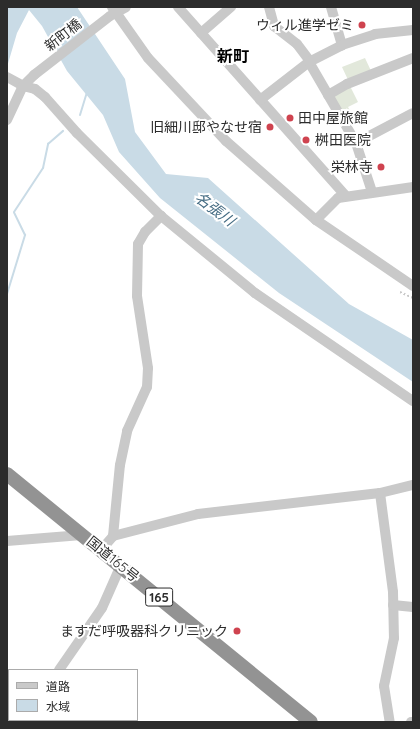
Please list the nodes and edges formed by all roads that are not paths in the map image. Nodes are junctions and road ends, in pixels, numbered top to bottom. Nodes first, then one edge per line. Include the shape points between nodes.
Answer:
1 (126, 7) edge
2 (178, 7) edge
3 (231, 7) edge
4 (269, 7) edge
5 (330, 7) edge
6 (112, 12) edge
7 (413, 30) edge
8 (201, 33) junction
9 (342, 45) junction
10 (413, 58) edge
11 (309, 61) junction
12 (7, 77) edge
13 (20, 84) junction
14 (328, 95) junction
15 (260, 100) junction
16 (413, 113) edge
17 (7, 120) edge
18 (356, 143) junction
19 (413, 187) edge
20 (372, 192) junction
21 (346, 196) junction
22 (161, 216) junction
23 (316, 220) junction
24 (413, 286) edge
25 (413, 401) edge
26 (7, 474) edge
27 (413, 485) edge
28 (380, 493) junction
29 (82, 535) junction
30 (113, 536) junction
31 (7, 541) edge
32 (102, 550) junction
33 (121, 565) junction
34 (393, 605) junction
35 (413, 606) edge
36 (60, 669) edge
37 (303, 720) edge
38 (391, 722) edge

1 - 6 street, 新町橋
2 - 8 street
3 - 8 street
4 - 11 street via 274,26 297,44
5 - 9 street
6 - 13 street, 新町橋
6 - 23 street via 148,58 226,140
7 - 9 street via 375,34
8 - 15 street
9 - 11 street
10 - 14 street via 346,84
11 - 14 street
11 - 15 street
12 - 13 street
13 - 17 street, 新町橋
13 - 22 street via 35,89 45,97 77,133
14 - 18 street
15 - 21 street
16 - 18 street
18 - 20 street
19 - 20 street
20 - 21 street
21 - 23 street via 338,198
22 - 25 street via 255,293
22 - 30 street via 145,232 138,244 137,296 148,368 148,387 127,430 122,450
23 - 24 street
26 - 29 highway, 国道165号 / 165
27 - 28 street
28 - 30 street via 198,514
28 - 34 street
29 - 31 street
29 - 32 highway, 国道165号 / 165
30 - 32 street
32 - 33 highway, 国道165号 / 165
33 - 36 street via 102,608
33 - 37 highway, 国道165号 / 165
34 - 35 street
34 - 38 street via 394,638 384,686

